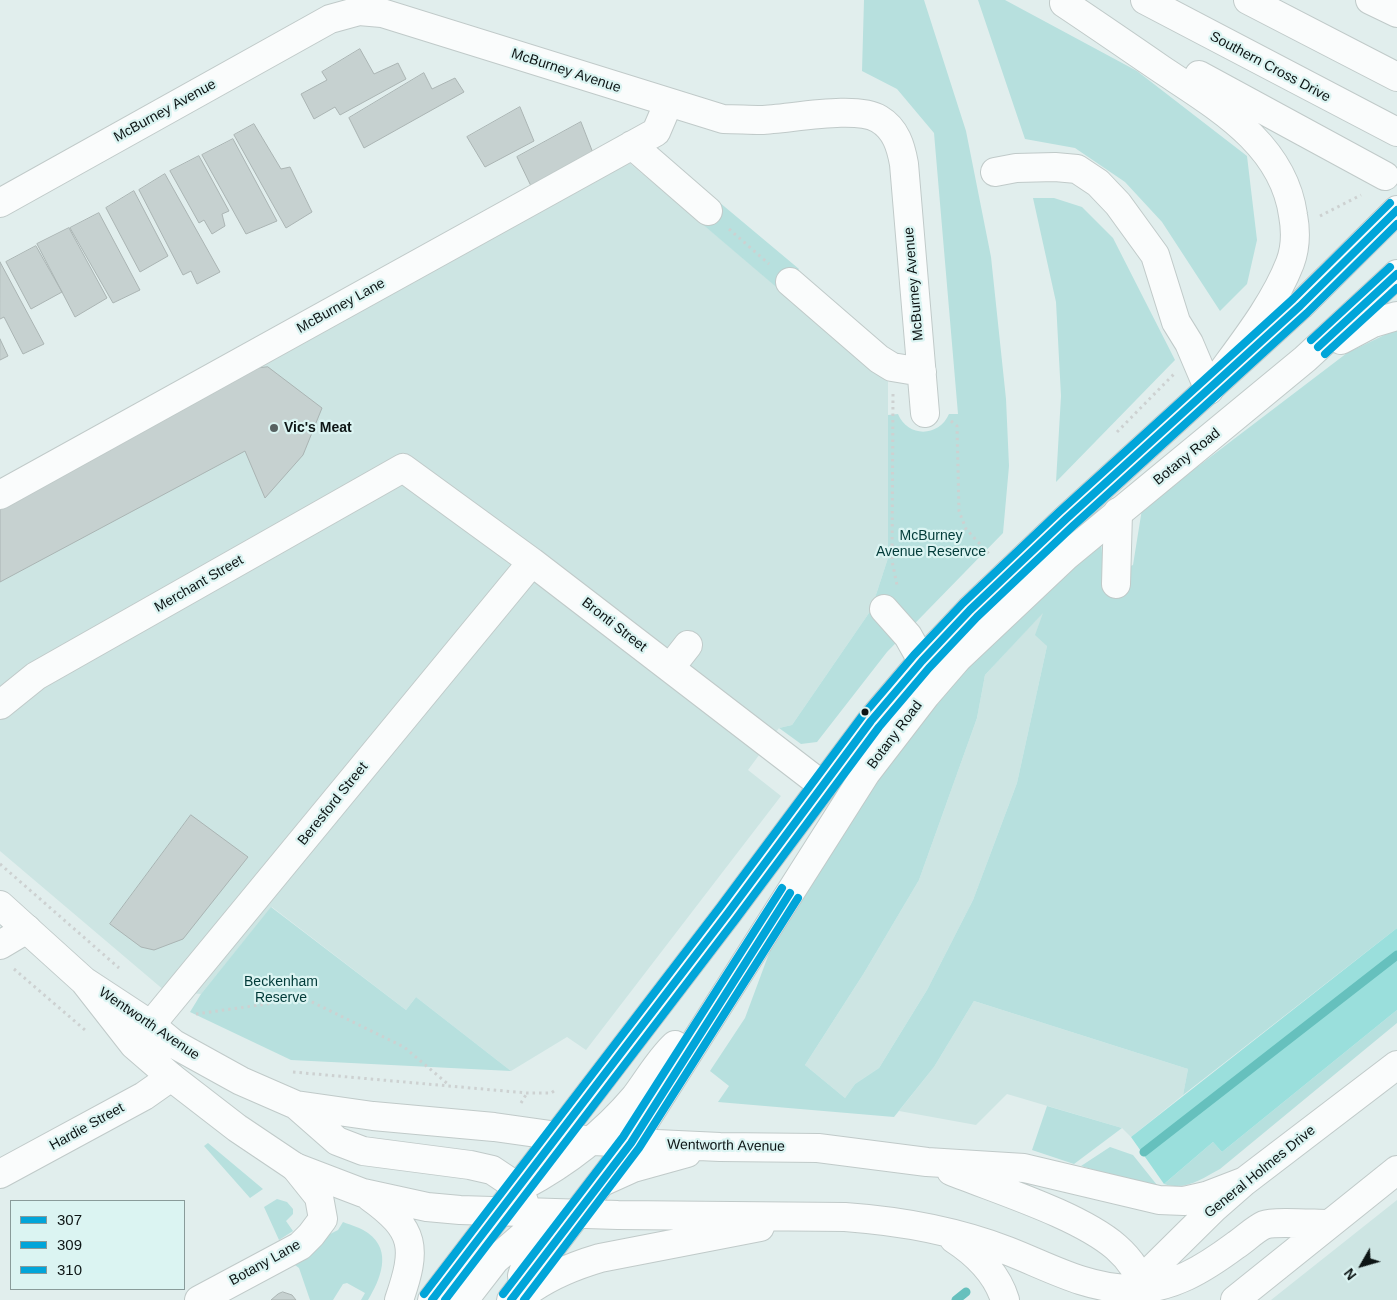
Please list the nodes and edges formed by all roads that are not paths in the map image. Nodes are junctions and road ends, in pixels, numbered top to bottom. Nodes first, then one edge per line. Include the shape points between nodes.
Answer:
1 (1145, 0) edge
2 (1248, 0) edge
3 (1370, 0) edge
4 (1062, 2) edge
5 (1397, 13) edge
6 (1370, 63) junction
7 (1397, 69) edge
8 (1397, 77) edge
9 (668, 104) junction
10 (1397, 132) edge
11 (632, 145) junction
12 (995, 172) dead end
13 (1383, 183) edge
14 (0, 202) edge
15 (1397, 210) edge
16 (708, 211) road end
17 (1397, 274) edge
18 (790, 282) road end
19 (1397, 316) edge
20 (1305, 359) junction
21 (922, 372) junction
22 (1209, 390) junction
23 (925, 413) road end
24 (403, 468) joint
25 (0, 495) edge
26 (1118, 512) junction
27 (532, 562) junction
28 (1116, 584) dead end
29 (891, 599) road end
30 (688, 645) dead end
31 (922, 660) junction
32 (670, 668) junction
33 (0, 705) edge
34 (822, 785) junction
35 (0, 906) edge
36 (28, 929) junction
37 (4, 954) edge
38 (724, 997) junction
39 (143, 1035) junction
40 (1397, 1065) edge
41 (171, 1077) junction
42 (296, 1104) junction
43 (556, 1136) junction
44 (593, 1141) junction
45 (631, 1143) junction
46 (720, 1147) junction
47 (927, 1162) junction
48 (296, 1167) junction
49 (1397, 1170) edge
50 (0, 1174) edge
51 (1246, 1181) junction
52 (600, 1183) junction
53 (363, 1192) junction
54 (414, 1204) junction
55 (499, 1211) junction
56 (541, 1211) junction
57 (815, 1216) junction
58 (1328, 1224) junction
59 (937, 1229) junction
60 (1137, 1291) edge
61 (514, 1299) edge
62 (198, 1300) edge
63 (399, 1300) edge
64 (432, 1300) edge
65 (464, 1300) edge
66 (1005, 1300) edge
67 (1235, 1300) edge

1 - 10 main road, Southern Cross Drive
2 - 6 main road
3 - 5 main road
4 - 13 main road
4 - 22 main road via 1227,113 1270,156 1291,198 1296,239 1290,262 1268,305
6 - 7 main road
6 - 8 main road
9 - 11 main road, McBurney Lane via 656,132
9 - 14 main road, McBurney Avenue via 382,13 358,11 330,19
9 - 21 main road, McBurney Avenue via 723,119 761,120 843,113 869,115 880,119 890,129 901,145 904,164
11 - 16 main road
11 - 25 main road, McBurney Lane
12 - 22 main road via 1045,167 1077,169 1098,183 1118,204 1155,255 1176,322 1189,343
15 - 22 main road, Botany Road
17 - 20 main road, Botany Road
18 - 21 main road via 892,368
19 - 20 main road via 1373,323
20 - 26 main road, Botany Road
21 - 23 main road, McBurney Avenue
22 - 31 main road, Botany Road via 1066,519
24 - 27 main road, Bronti Street
24 - 33 main road, Merchant Street via 36,676
26 - 28 main road
26 - 38 main road, Botany Road via 1065,556 958,658 926,695 866,773
27 - 32 main road, Bronti Street
27 - 39 main road, Beresford Street
29 - 31 main road
30 - 32 main road
31 - 34 main road, Botany Road
32 - 34 main road, Bronti Street
34 - 43 main road, Botany Road
35 - 36 main road, Wentworth Avenue
36 - 37 main road
36 - 39 main road, Wentworth Avenue
38 - 44 main road via 672,1048 634,1098
38 - 45 main road, Botany Road
39 - 41 main road, Wentworth Avenue
39 - 42 main road, Wentworth Avenue
40 - 51 main road, General Holmes Drive
41 - 48 main road, Wentworth Avenue via 236,1128
41 - 50 main road, Hardie Street via 144,1096
42 - 43 main road, Wentworth Avenue via 373,1116
42 - 56 main road via 337,1141 363,1151 492,1170
43 - 44 main road, Wentworth Avenue
43 - 56 main road, Botany Road
44 - 45 main road, Wentworth Avenue
44 - 56 main road via 553,1169
45 - 46 main road, Wentworth Avenue
45 - 52 main road, Botany Road
46 - 47 main road, Wentworth Avenue via 818,1148
46 - 52 main road via 633,1168
47 - 51 main road, Wentworth Avenue via 1024,1168 1129,1194 1176,1201 1206,1196
47 - 60 main road via 1073,1221 1114,1246 1133,1266
48 - 53 main road, Wentworth Avenue
48 - 62 main road, Botany Lane via 319,1197 322,1219 311,1235 300,1246
49 - 58 main road
51 - 60 main road, General Holmes Drive via 1213,1209
52 - 56 main road, Botany Road
53 - 54 main road, Wentworth Avenue
53 - 63 main road via 388,1210 409,1238 410,1258
54 - 55 main road, Wentworth Avenue
54 - 56 main road via 479,1200
55 - 56 main road, Botany Road
55 - 64 main road, Botany Road
56 - 57 main road
56 - 61 main road, Botany Road
56 - 61 main road
56 - 65 main road via 495,1260
57 - 59 main road via 878,1220
57 - 61 main road via 600,1258 551,1277
58 - 60 main road via 1265,1224 1208,1266 1184,1279
58 - 67 main road
59 - 60 main road via 1008,1251 1071,1279
59 - 66 main road via 978,1257 995,1277

